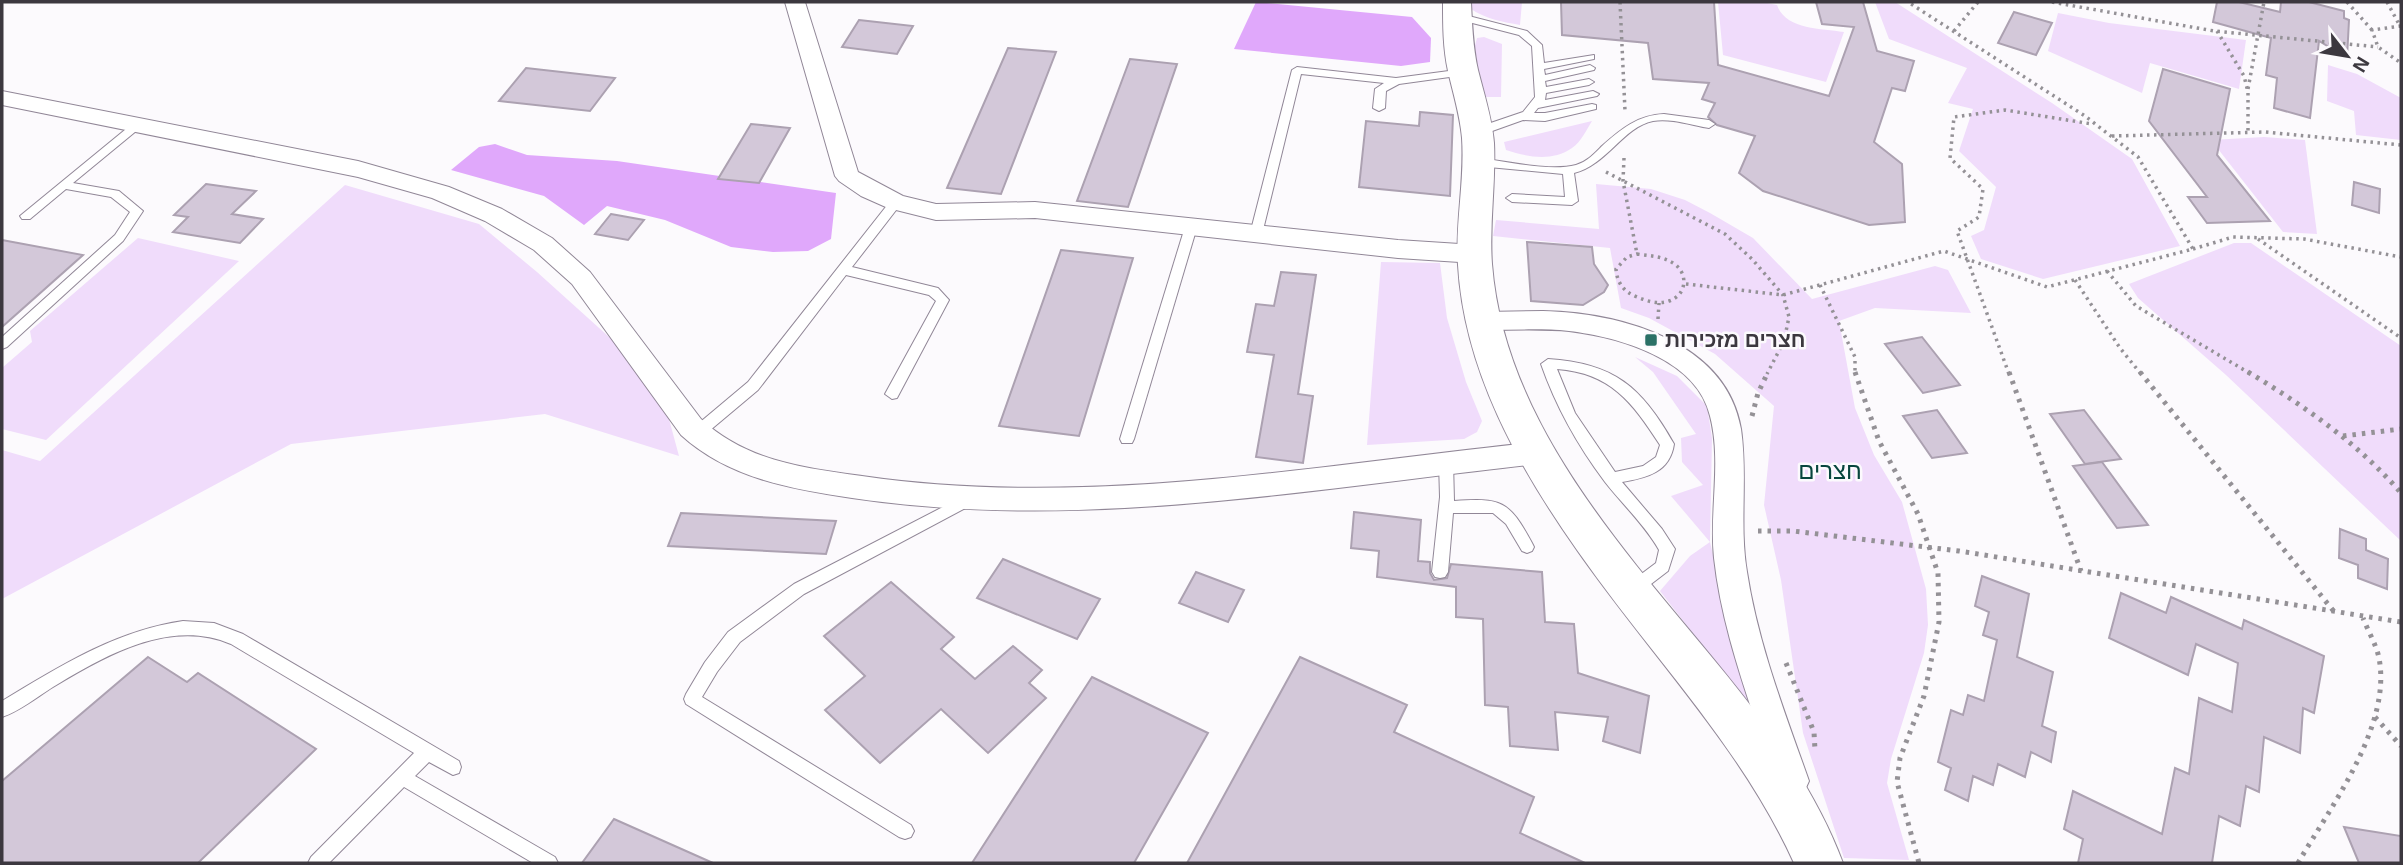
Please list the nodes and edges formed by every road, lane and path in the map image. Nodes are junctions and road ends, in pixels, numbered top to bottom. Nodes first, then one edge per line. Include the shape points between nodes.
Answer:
1 (795, 2) edge
2 (1620, 2) edge
3 (1908, 2) edge
4 (1978, 2) edge
5 (2052, 2) edge
6 (2264, 2) edge
7 (2347, 2) edge
8 (2387, 2) edge
9 (1457, 9) edge
10 (2401, 26) edge
11 (2372, 30) junction
12 (1954, 31) junction
13 (2217, 31) junction
14 (2258, 36) junction
15 (2378, 47) junction
16 (2401, 64) edge
17 (1539, 67) junction
18 (1464, 72) junction
19 (1396, 81) junction
20 (1589, 82) dead end
21 (1540, 85) junction
22 (2248, 90) junction
23 (1593, 94) dead end
24 (2, 98) edge
25 (1536, 106) junction
26 (1592, 107) dead end
27 (1379, 108) dead end
28 (1522, 116) junction
29 (137, 124) junction
30 (1709, 124) dead end
31 (2095, 124) junction
32 (1626, 130) junction
33 (2248, 133) junction
34 (2110, 136) junction
35 (2401, 145) edge
36 (1478, 147) junction
37 (1568, 169) junction
38 (63, 185) junction
39 (1512, 198) dead end
40 (896, 202) junction
41 (26, 216) dead end
42 (1191, 227) junction
43 (1256, 234) junction
44 (2255, 237) junction
45 (2193, 249) junction
46 (1475, 254) junction
47 (1637, 254) junction
48 (2401, 257) edge
49 (1966, 259) junction
50 (845, 270) junction
51 (2107, 271) junction
52 (2076, 280) junction
53 (1686, 284) junction
54 (1820, 285) junction
55 (1484, 321) junction
56 (2401, 338) edge
57 (2, 344) edge
58 (892, 394) dead end
59 (2401, 429) edge
60 (697, 433) junction
61 (2342, 436) junction
62 (1127, 439) dead end
63 (1537, 453) junction
64 (1446, 462) junction
65 (1611, 479) junction
66 (2401, 493) edge
67 (970, 498) junction
68 (1446, 507) junction
69 (1729, 531) junction
70 (1527, 547) dead end
71 (1929, 548) junction
72 (1440, 572) dead end
73 (2081, 572) junction
74 (1632, 590) junction
75 (2336, 614) junction
76 (2363, 618) junction
77 (2401, 622) edge
78 (2, 710) edge
79 (2375, 717) junction
80 (2401, 746) edge
81 (427, 752) junction
82 (453, 767) dead end
83 (402, 778) junction
84 (905, 831) dead end
85 (1818, 862) edge
86 (317, 863) edge
87 (549, 863) edge
88 (1919, 863) edge
89 (2298, 863) edge

1 - 40 street via 847,176
2 - 32 path
3 - 12 path
4 - 12 path
5 - 13 path
6 - 14 path
7 - 11 path
8 - 10 path
9 - 17 lane via 1523,33 1537,45
9 - 18 street
10 - 11 path
11 - 15 path
12 - 31 path
13 - 14 path
13 - 22 path
14 - 15 path
14 - 22 path
15 - 16 path
17 - 21 lane
17 - 21 lane via 1590,62
18 - 19 lane
18 - 36 street
19 - 27 lane via 1381,89
19 - 43 lane via 1297,70
20 - 21 lane
21 - 25 lane
22 - 33 path
23 - 25 lane
24 - 29 street
25 - 28 lane
26 - 28 lane via 1545,117
28 - 36 lane
29 - 38 lane
29 - 60 street via 411,182 500,219 565,262 593,291
30 - 32 lane via 1659,116
31 - 34 path
31 - 49 path via 2005,110 1954,117 1950,158 1983,189 1979,218 1957,230
32 - 37 lane via 1590,164
32 - 47 path via 1623,181
33 - 34 path
33 - 35 path
34 - 45 path via 2138,157
36 - 37 lane
36 - 46 street
37 - 39 lane via 1572,201
38 - 41 lane
38 - 57 lane via 115,194 137,211 119,238
40 - 42 street via 936,212 1035,210
40 - 50 lane
42 - 43 street
42 - 62 lane
43 - 46 street
44 - 45 path via 2233,237
44 - 48 path via 2304,239
44 - 56 path
45 - 51 path
46 - 55 street
47 - 53 path via 1671,261
47 - 53 path via 1616,269 1626,292 1647,301 1670,301
49 - 52 path via 2047,287
49 - 54 path via 1944,251
49 - 73 path
50 - 58 lane via 933,291 943,300
50 - 60 lane via 753,386
51 - 52 path
51 - 61 path via 2136,306 2288,396
52 - 75 path via 2120,348
53 - 54 path via 1783,295
54 - 71 path via 1855,357 1855,377 1879,441 1918,514
55 - 63 street via 1509,402
55 - 69 street via 1578,323 1678,357 1698,371 1716,392 1724,414
59 - 61 path
60 - 67 street via 740,462 768,471 863,490
61 - 66 path
63 - 64 street
63 - 74 street via 1593,540
64 - 67 street via 1143,496
64 - 68 lane
65 - 65 lane via 1571,416 1548,365 1586,368 1628,389 1667,444 1656,468
65 - 74 lane via 1667,549 1663,566
67 - 84 lane via 799,589 734,637 692,699
68 - 70 lane via 1489,505 1502,509 1512,517
68 - 72 lane
69 - 71 path via 1793,531
69 - 85 street via 1729,555 1745,636
71 - 73 path
71 - 88 path via 1938,573 1939,622 1924,696 1900,758 1897,782
73 - 75 path
74 - 85 street via 1750,740 1797,815
75 - 76 path
76 - 77 path
76 - 79 path via 2379,658 2382,687
78 - 81 lane via 82,663 146,633 214,629
79 - 80 path
79 - 89 path via 2372,732
81 - 82 lane
81 - 83 lane
83 - 86 lane
83 - 87 lane

